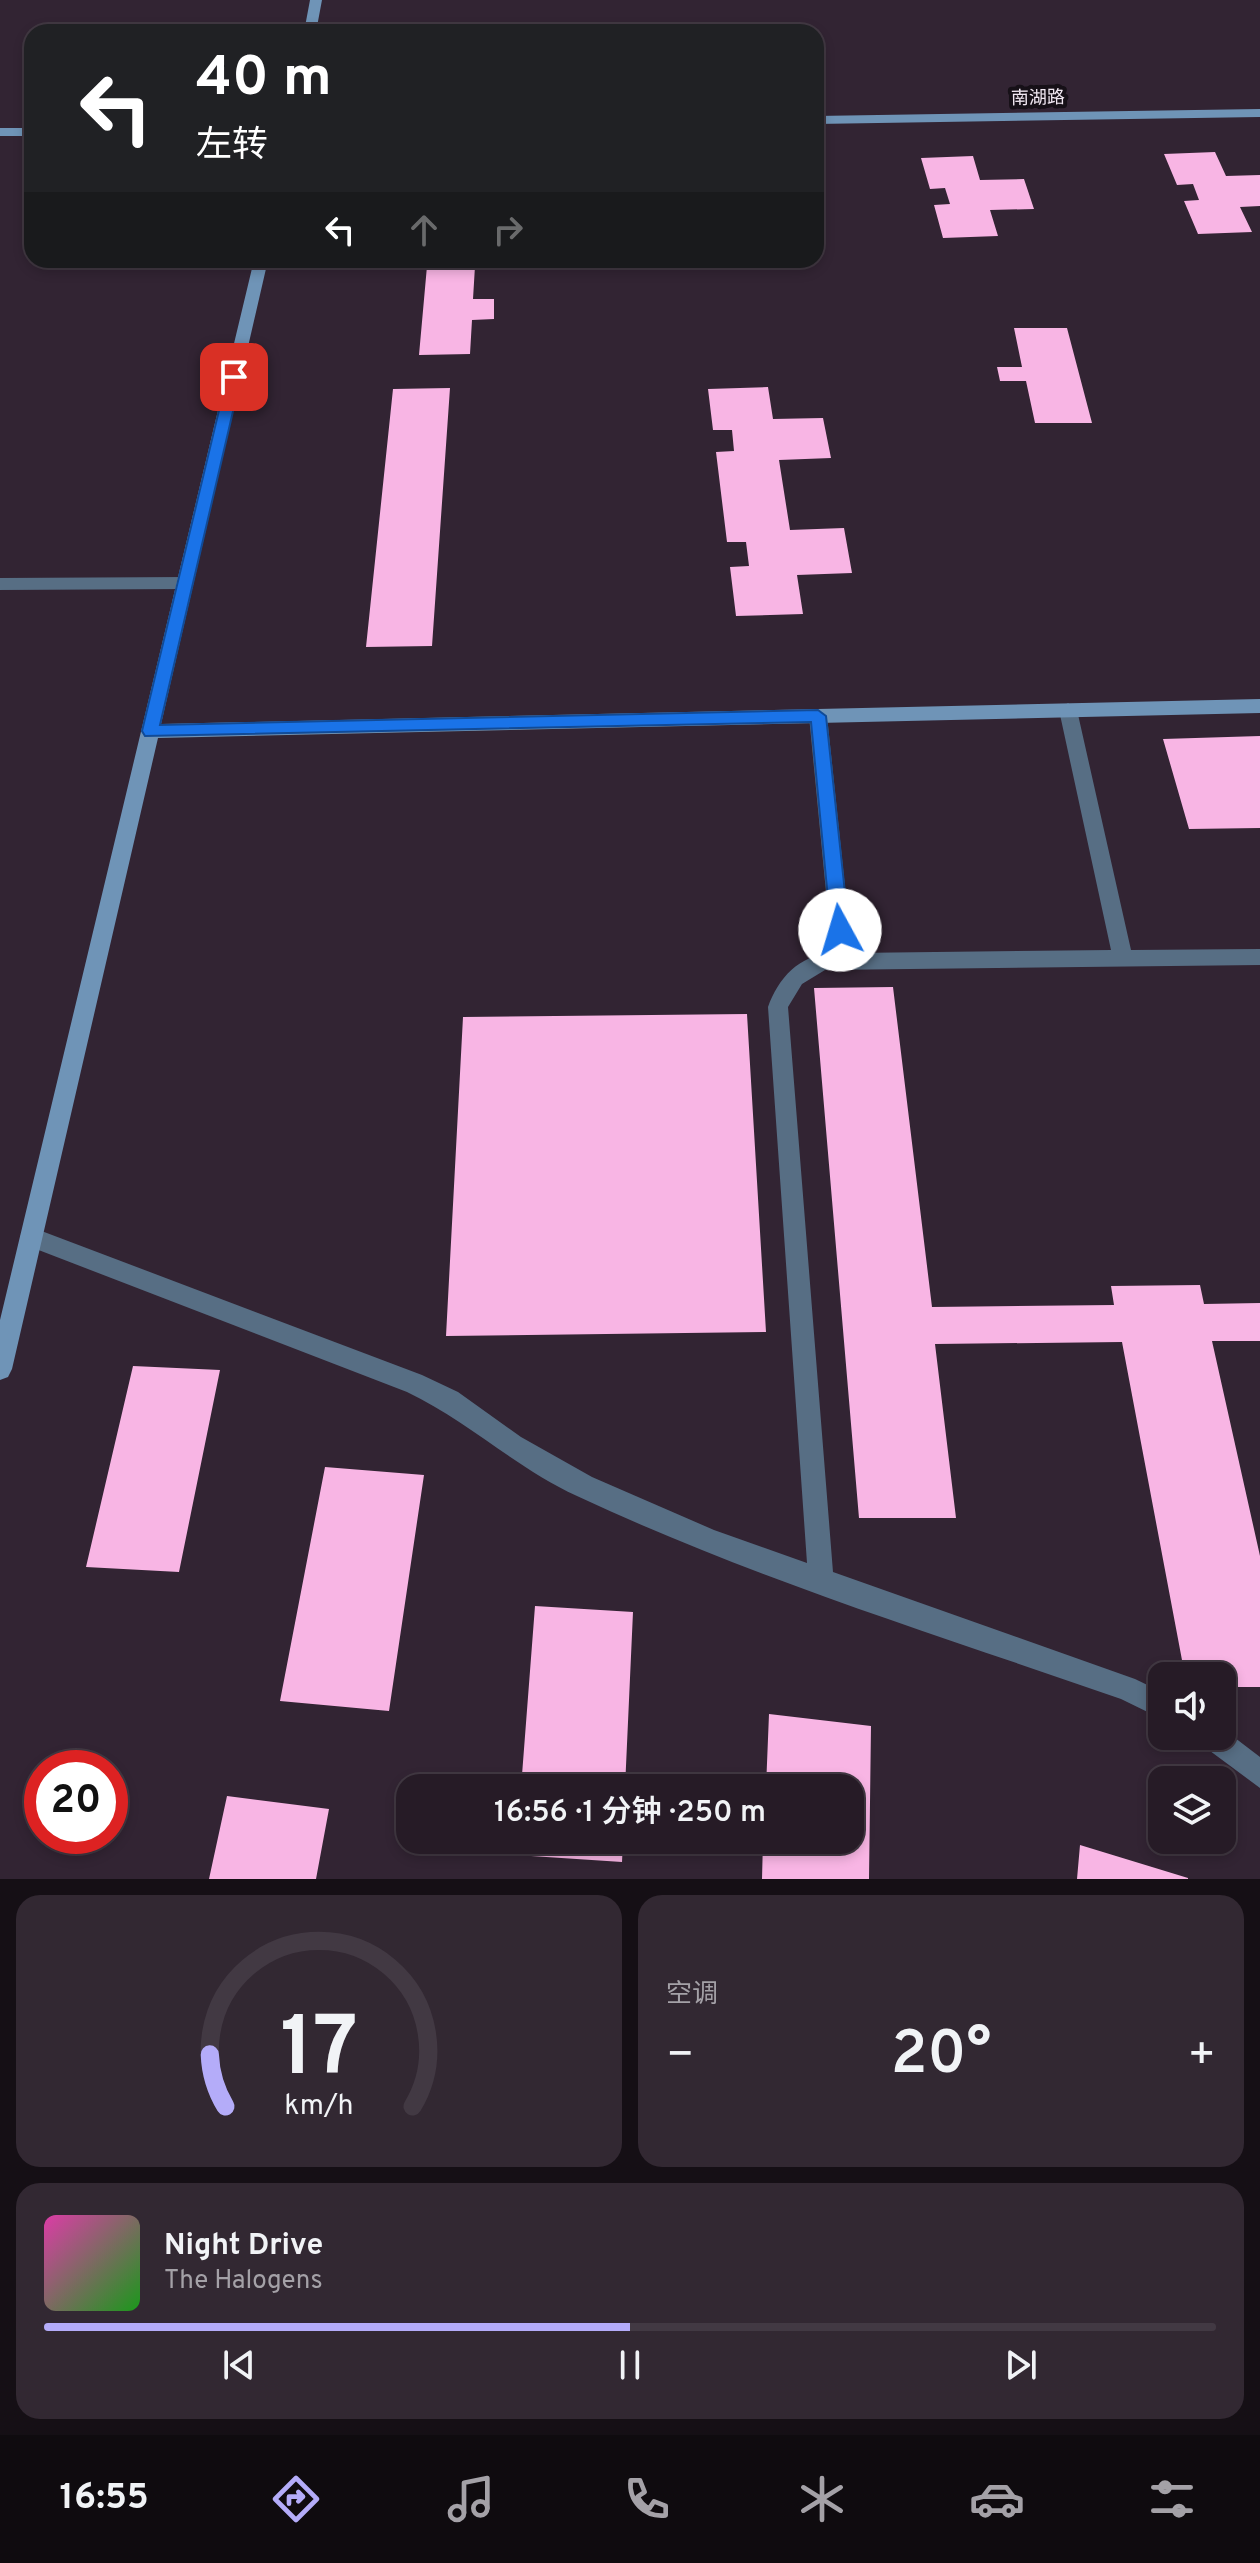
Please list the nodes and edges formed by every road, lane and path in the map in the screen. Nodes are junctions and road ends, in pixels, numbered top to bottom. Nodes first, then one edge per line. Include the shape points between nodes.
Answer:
1 (316, 0) edge
2 (312, 24) edge
3 (1260, 113) edge
4 (824, 120) edge
5 (0, 132) edge
6 (24, 132) edge
7 (259, 268) edge
8 (186, 583) junction
9 (0, 584) edge
10 (1260, 706) edge
11 (1068, 710) junction
12 (818, 716) junction
13 (151, 731) junction
14 (1260, 957) edge
15 (1123, 958) junction
16 (843, 960) junction
17 (31, 1237) junction
18 (0, 1369) edge
19 (821, 1581) junction
20 (1148, 1699) edge
21 (1229, 1750) edge
22 (1260, 1774) edge

1 - 2 street
3 - 4 street, 南湖路
5 - 6 street
7 - 8 street
8 - 9 lane
8 - 13 street
10 - 11 street
11 - 12 street
11 - 15 lane
12 - 13 street
12 - 16 lane
13 - 17 street
14 - 15 lane
15 - 16 lane
16 - 19 lane via 807,968 783,992 778,1007
17 - 18 street
17 - 19 lane via 414,1383 450,1400 512,1446 583,1486 712,1542
19 - 20 lane
21 - 22 lane

